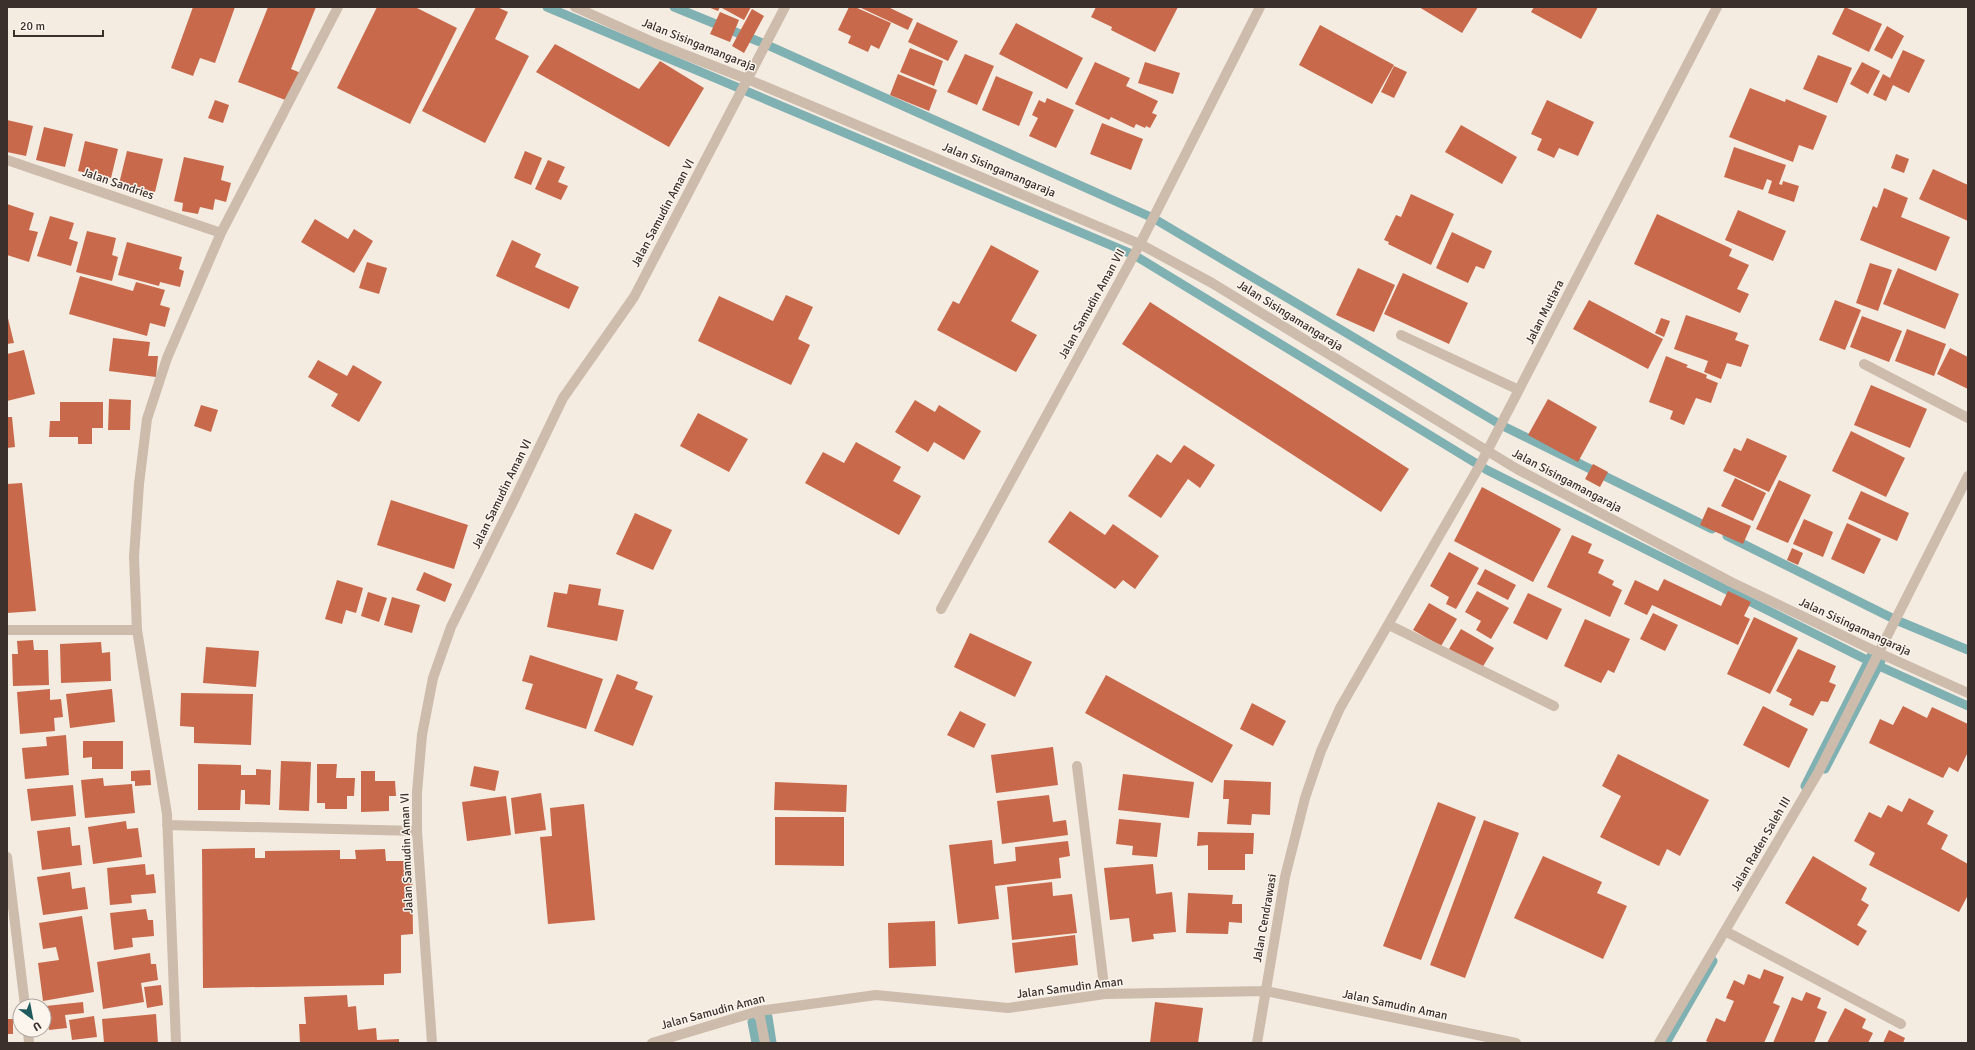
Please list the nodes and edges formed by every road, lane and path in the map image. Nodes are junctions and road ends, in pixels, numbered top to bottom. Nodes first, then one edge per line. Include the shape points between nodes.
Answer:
1 (338, 7) edge
2 (575, 7) edge
3 (785, 7) edge
4 (1260, 7) edge
5 (1717, 7) edge
6 (747, 79) junction
7 (7, 160) edge
8 (221, 233) junction
9 (1140, 244) junction
10 (1400, 335) dead end
11 (1864, 364) dead end
12 (1519, 390) junction
13 (1968, 418) edge
14 (1487, 452) junction
15 (1968, 476) edge
16 (941, 609) dead end
17 (1389, 625) junction
18 (7, 630) edge
19 (137, 630) junction
20 (1879, 653) junction
21 (1968, 693) edge
22 (1554, 706) dead end
23 (1077, 766) dead end
24 (167, 826) junction
25 (417, 831) junction
26 (7, 857) edge
27 (1725, 931) junction
28 (1266, 992) junction
29 (1105, 994) junction
30 (24, 998) edge
31 (759, 1011) junction
32 (1901, 1024) dead end
33 (176, 1043) edge
34 (432, 1043) edge
35 (652, 1043) edge
36 (765, 1043) edge
37 (1257, 1043) edge
38 (1516, 1043) edge
39 (1660, 1043) edge

1 - 8 street
2 - 6 street, Jalan Sisingamangaraja
3 - 6 street, Jalan Samudin Aman VI
4 - 9 street, Jalan Samudin Aman VII
5 - 12 street, Jalan Mutiara
6 - 9 street, Jalan Sisingamangaraja
6 - 25 street, Jalan Samudin Aman VI via 634,297 563,398 451,627 433,678 422,735 417,792
7 - 8 street, Jalan Sandries
8 - 19 street via 167,358 147,419 134,557
9 - 14 street, Jalan Sisingamangaraja via 1240,300
9 - 16 street, Jalan Samudin Aman VII
10 - 12 street
11 - 13 street
12 - 14 street, Jalan Mutiara
14 - 17 street, Jalan Mutiara
14 - 20 street, Jalan Sisingamangaraja via 1730,582
15 - 20 street, Jalan Raden Saleh III
17 - 22 street
17 - 28 street, Jalan Cendrawasi via 1340,708 1321,751 1305,798 1285,877
18 - 19 street
19 - 24 street
20 - 21 street, Jalan Sisingamangaraja
20 - 27 street, Jalan Raden Saleh III via 1819,771
23 - 29 street
24 - 25 street
24 - 33 street
25 - 34 street, Jalan Samudin Aman VI
26 - 30 street
27 - 32 street
27 - 39 street, Jalan Raden Saleh III
28 - 29 street, Jalan Samudin Aman
28 - 37 street, Jalan Cendrawasi
28 - 38 street, Jalan Samudin Aman
29 - 31 street, Jalan Samudin Aman via 1008,1008 876,995
31 - 35 street, Jalan Samudin Aman
31 - 36 street

